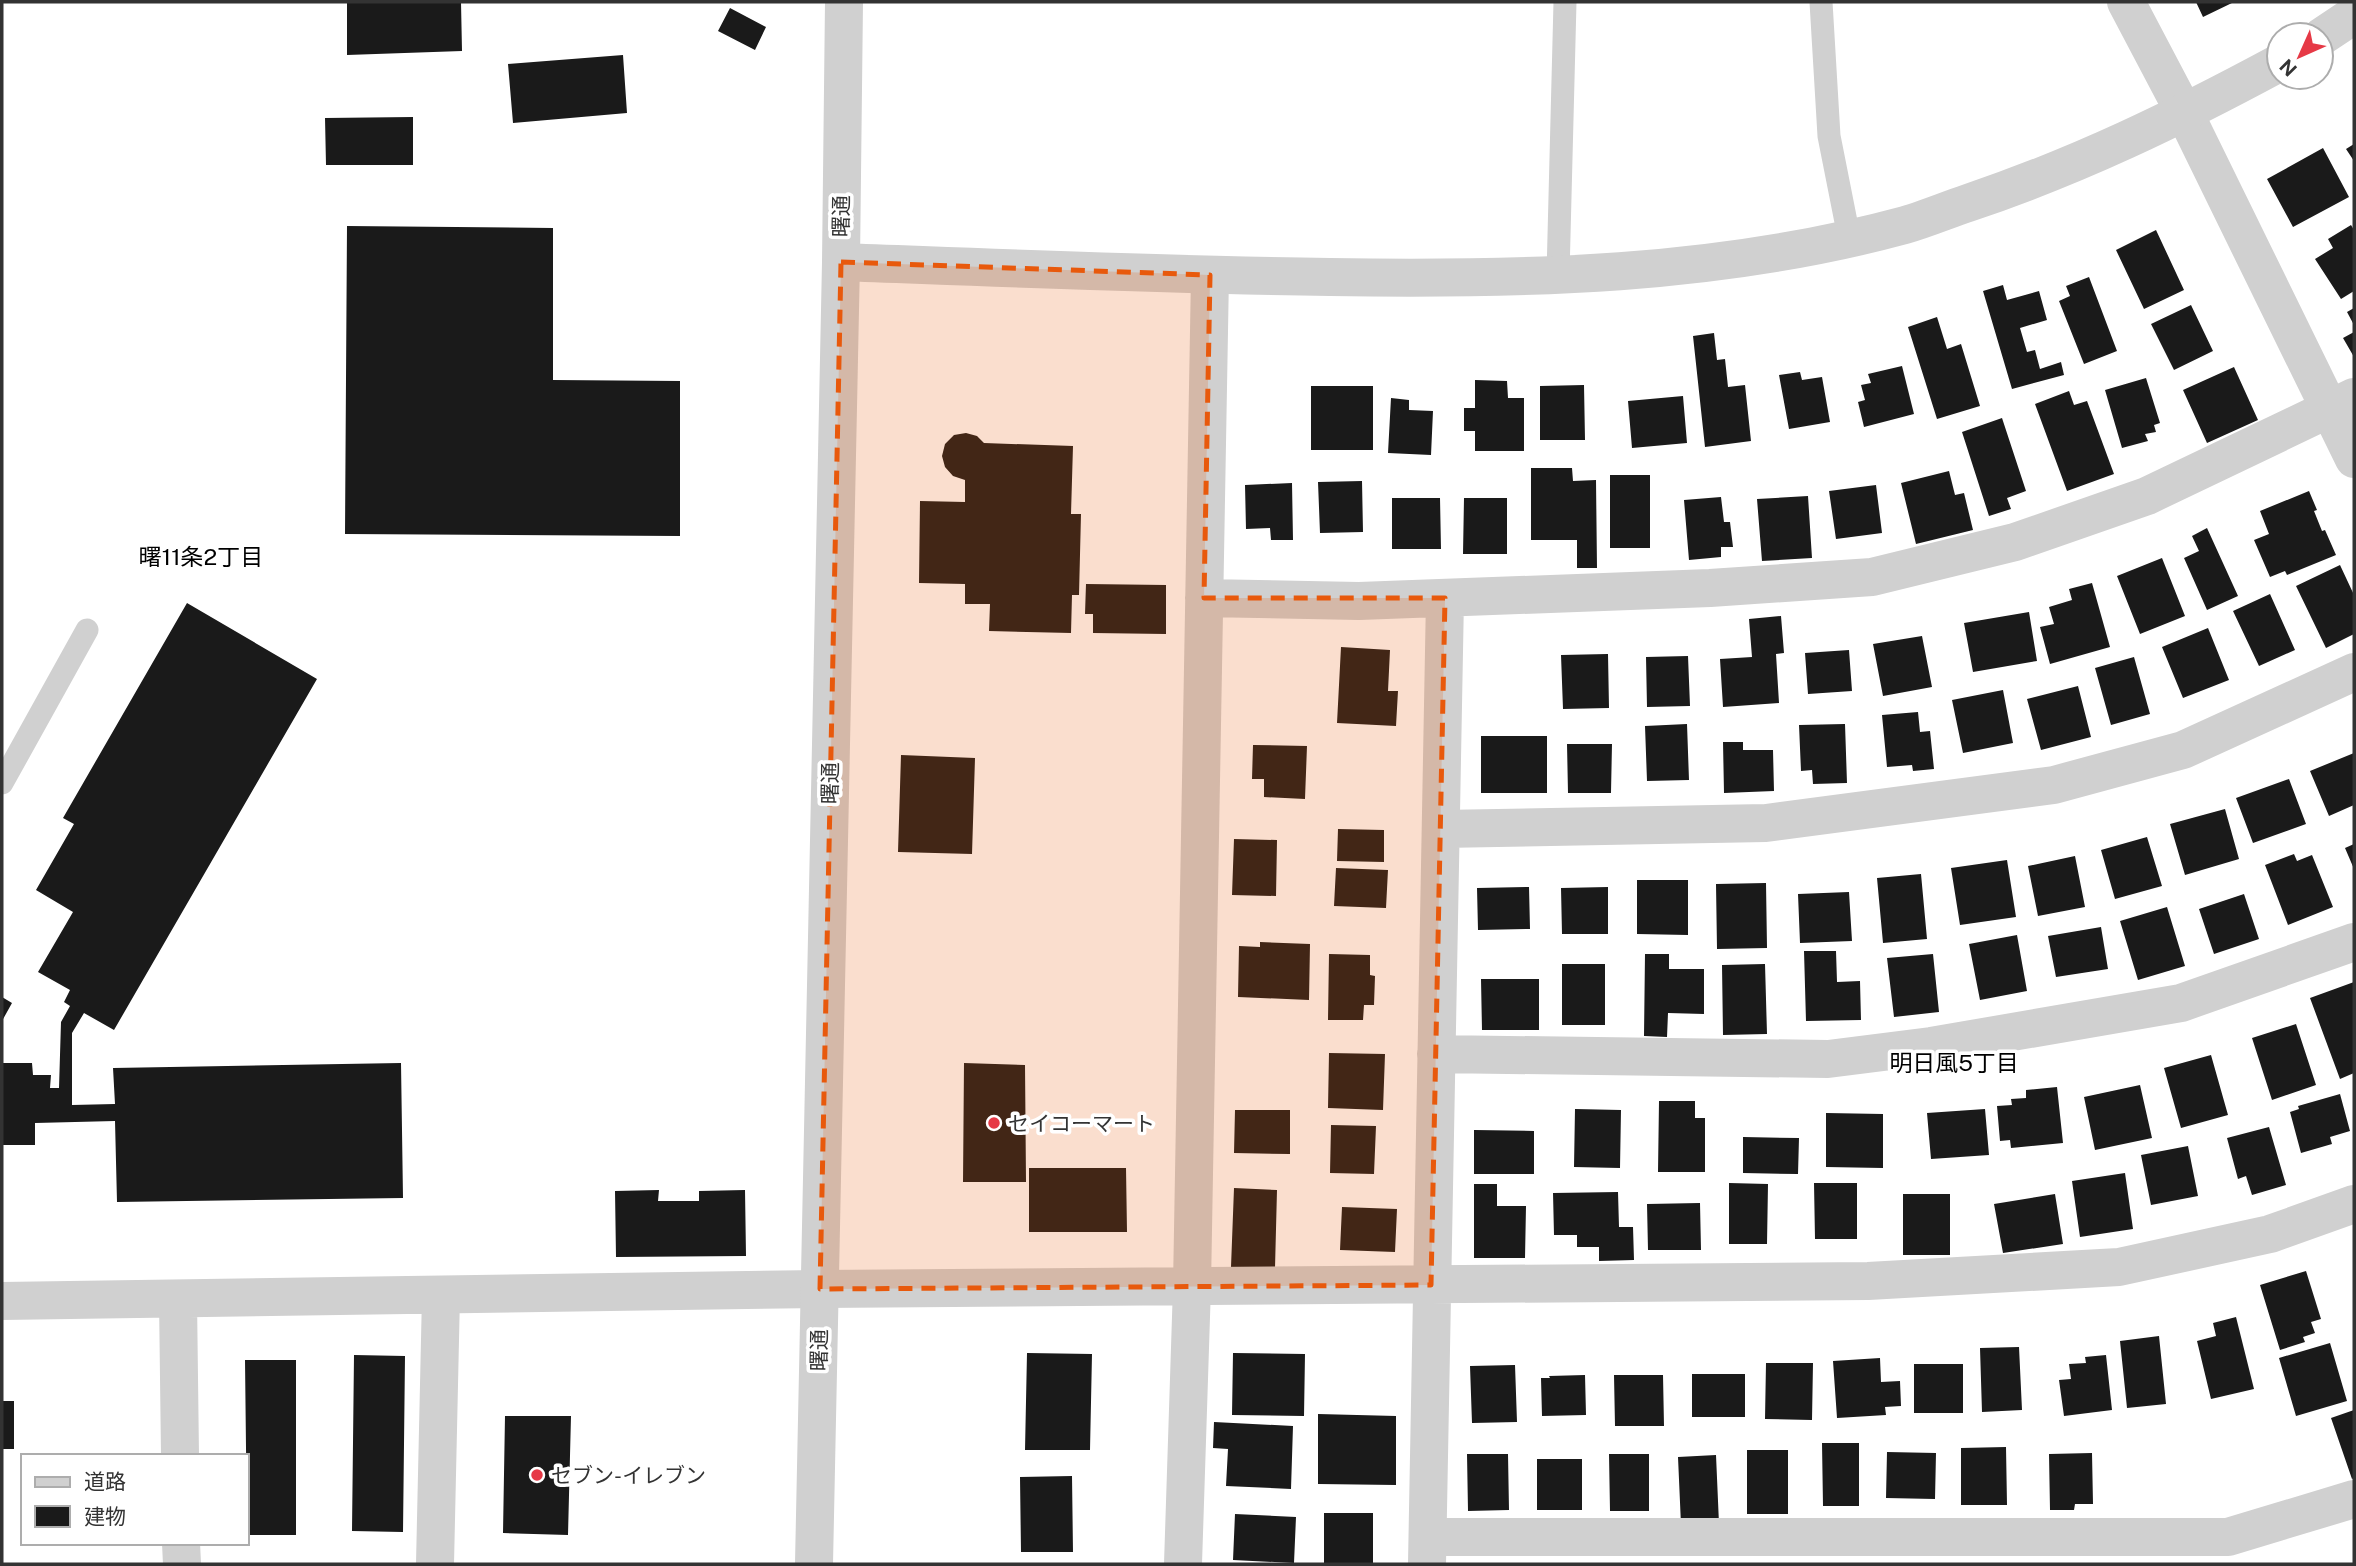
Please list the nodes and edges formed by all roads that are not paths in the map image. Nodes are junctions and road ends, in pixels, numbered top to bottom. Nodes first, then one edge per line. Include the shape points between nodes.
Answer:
1 (844, 2) edge
2 (1565, 2) edge
3 (1821, 2) edge
4 (2126, 2) edge
5 (2354, 15) edge
6 (2335, 28) edge
7 (2265, 71) edge
8 (2185, 114) junction
9 (1849, 237) junction
10 (841, 262) junction
11 (1210, 275) junction
12 (1558, 275) junction
13 (2342, 404) edge
14 (2354, 459) edge
15 (1204, 598) junction
16 (1446, 598) junction
17 (87, 630) dead end
18 (2354, 672) edge
19 (2, 783) edge
20 (1441, 829) junction
21 (2354, 942) edge
22 (1436, 1054) junction
23 (2352, 1211) edge
24 (1431, 1285) junction
25 (1192, 1286) junction
26 (820, 1289) junction
27 (441, 1295) junction
28 (178, 1299) junction
29 (2, 1301) edge
30 (180, 1454) edge
31 (2354, 1499) edge
32 (181, 1545) edge
33 (1428, 1551) edge
34 (2233, 1551) edge
35 (181, 1564) edge
36 (435, 1564) edge
37 (814, 1564) edge
38 (1183, 1564) edge

1 - 10 street, 曙通
2 - 12 lane
3 - 9 lane via 1829,136
4 - 8 street
5 - 6 street
7 - 8 street
8 - 9 street via 2036,180 1906,224
8 - 13 street
9 - 12 street via 1763,257
10 - 11 street
10 - 26 street, 曙通
11 - 12 street via 1450,279
11 - 15 street
13 - 14 street
13 - 16 street via 2147,496 2015,542 1872,576 1710,588
15 - 16 street
15 - 25 street
16 - 20 street
17 - 19 lane
18 - 20 street via 2183,750 2054,785 1766,823
20 - 22 street
21 - 22 street via 2180,1003 1828,1059
22 - 24 street
23 - 24 street via 2119,1267 1868,1281
24 - 25 street
24 - 33 street
25 - 26 street
25 - 38 street
26 - 27 street
26 - 37 street, 曙通
27 - 28 street
27 - 36 street
28 - 29 street
28 - 30 street
31 - 34 street
32 - 35 street
33 - 34 street

